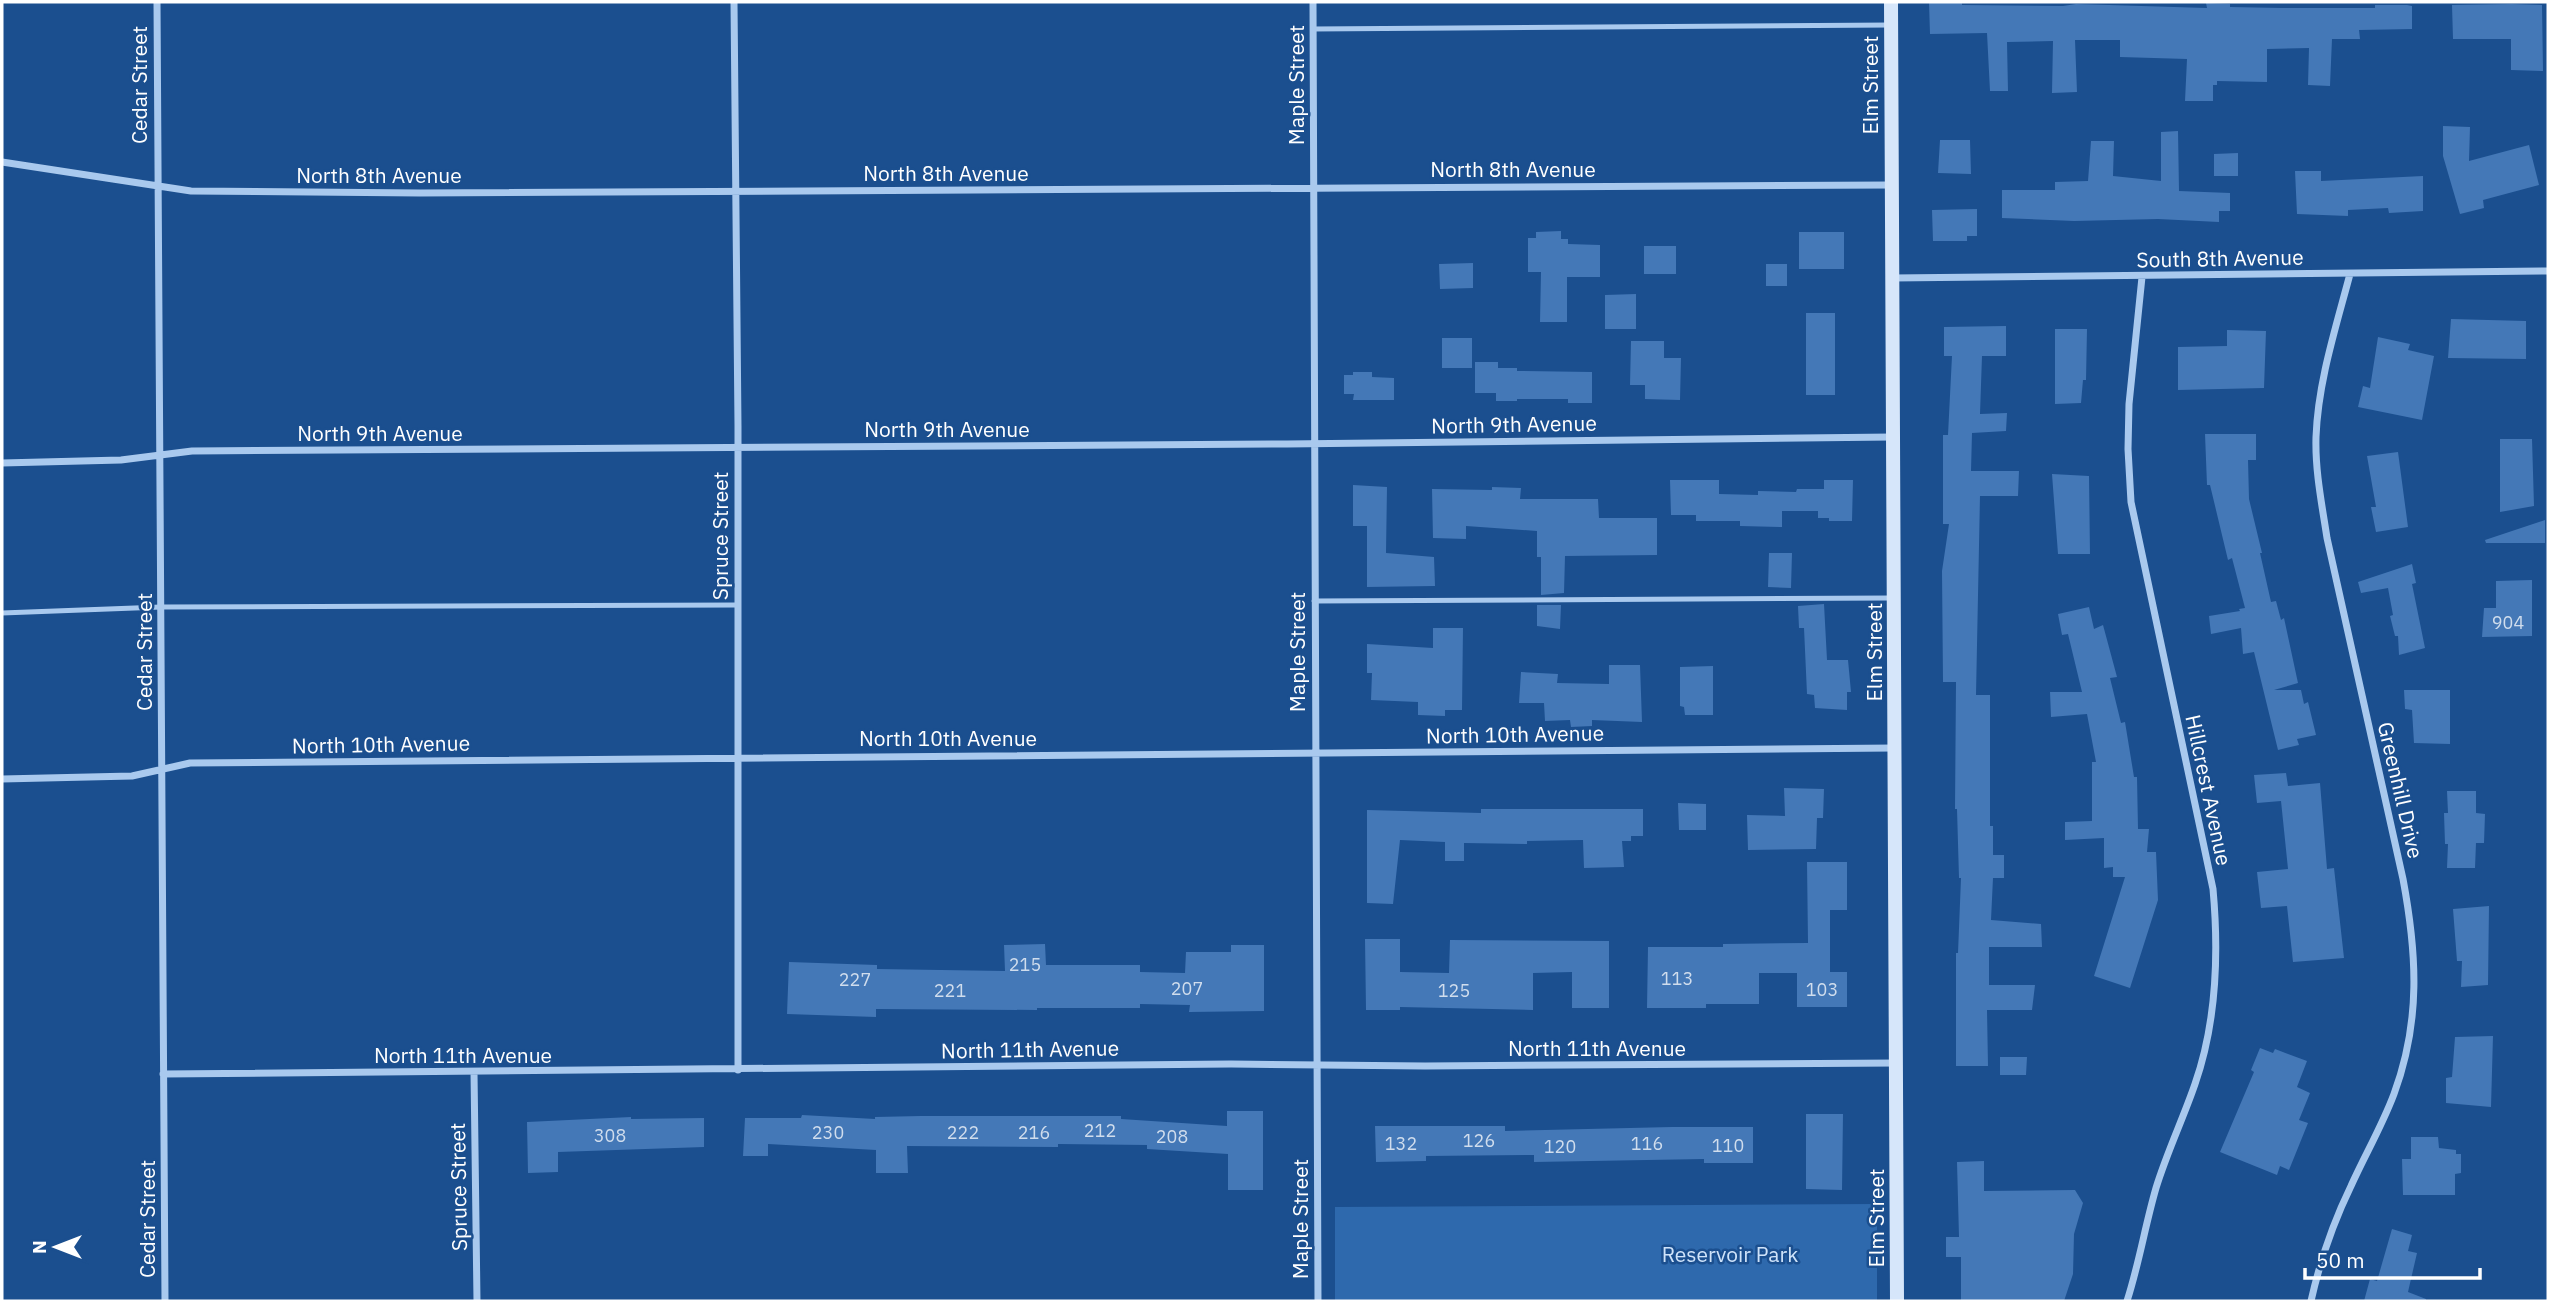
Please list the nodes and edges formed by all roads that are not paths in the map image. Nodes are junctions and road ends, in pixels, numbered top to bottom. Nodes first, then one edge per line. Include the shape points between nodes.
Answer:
1 (156, 2) edge
2 (734, 2) edge
3 (1313, 2) edge
4 (1891, 2) edge
5 (1891, 25) junction
6 (1313, 29) junction
7 (2, 162) edge
8 (1892, 185) junction
9 (158, 186) junction
10 (1314, 188) junction
11 (737, 191) junction
12 (2548, 271) edge
13 (2350, 274) junction
14 (2142, 277) junction
15 (1892, 278) junction
16 (1893, 437) junction
17 (1314, 444) junction
18 (738, 448) junction
19 (160, 455) junction
20 (2, 463) edge
21 (1894, 598) junction
22 (1314, 601) junction
23 (738, 605) junction
24 (161, 607) junction
25 (2, 613) edge
26 (1895, 748) junction
27 (1315, 753) junction
28 (738, 757) junction
29 (162, 769) junction
30 (2, 779) edge
31 (1897, 1063) junction
32 (1317, 1065) junction
33 (738, 1070) junction
34 (474, 1072) junction
35 (163, 1074) junction
36 (165, 1301) edge
37 (477, 1301) edge
38 (1318, 1301) edge
39 (1897, 1301) edge
40 (2127, 1301) edge
41 (2311, 1301) edge

1 - 9 street, Cedar Street
2 - 11 street, Spruce Street
3 - 6 street, Maple Street
4 - 5 street, Elm Street
5 - 6 lane
5 - 8 street, Elm Street
6 - 10 street, Maple Street
7 - 9 street, North 8th Avenue
8 - 10 street, North 8th Avenue
8 - 15 street, Elm Street
9 - 11 street, North 8th Avenue via 191,191
9 - 19 street, Cedar Street
10 - 11 street, North 8th Avenue
10 - 17 street, Maple Street
11 - 18 street, Spruce Street
12 - 13 street, South 8th Avenue
13 - 14 street, South 8th Avenue
13 - 41 street, Greenhill Drive via 2320,398 2316,437 2319,486 2403,879 2413,935 2415,989 2407,1047 2394,1092 2330,1233
14 - 15 street, South 8th Avenue
14 - 40 street, Hillcrest Avenue via 2129,404 2131,502 2213,889 2218,938 2209,1034 2156,1190
15 - 16 street, Elm Street
16 - 17 street, North 9th Avenue
16 - 21 street, Elm Street
17 - 18 street, North 9th Avenue
17 - 22 street, Maple Street
18 - 19 street, North 9th Avenue via 192,451
18 - 23 street, Spruce Street
19 - 20 street, North 9th Avenue
19 - 24 street, Cedar Street
21 - 22 lane
21 - 26 street, Elm Street
22 - 27 street, Maple Street
23 - 24 lane
23 - 28 street, Spruce Street
24 - 25 lane
24 - 29 street, Cedar Street
26 - 27 street, North 10th Avenue
26 - 31 street, Elm Street
27 - 28 street, North 10th Avenue
27 - 32 street, Maple Street
28 - 29 street, North 10th Avenue via 190,764
28 - 33 street, Spruce Street
29 - 30 street, North 10th Avenue via 132,776
29 - 35 street, Cedar Street
31 - 32 street, North 11th Avenue
31 - 39 street, Elm Street
32 - 33 street, North 11th Avenue
32 - 38 street, Maple Street
33 - 34 street, North 11th Avenue
34 - 35 street, North 11th Avenue
34 - 37 street, Spruce Street
35 - 36 street, Cedar Street

